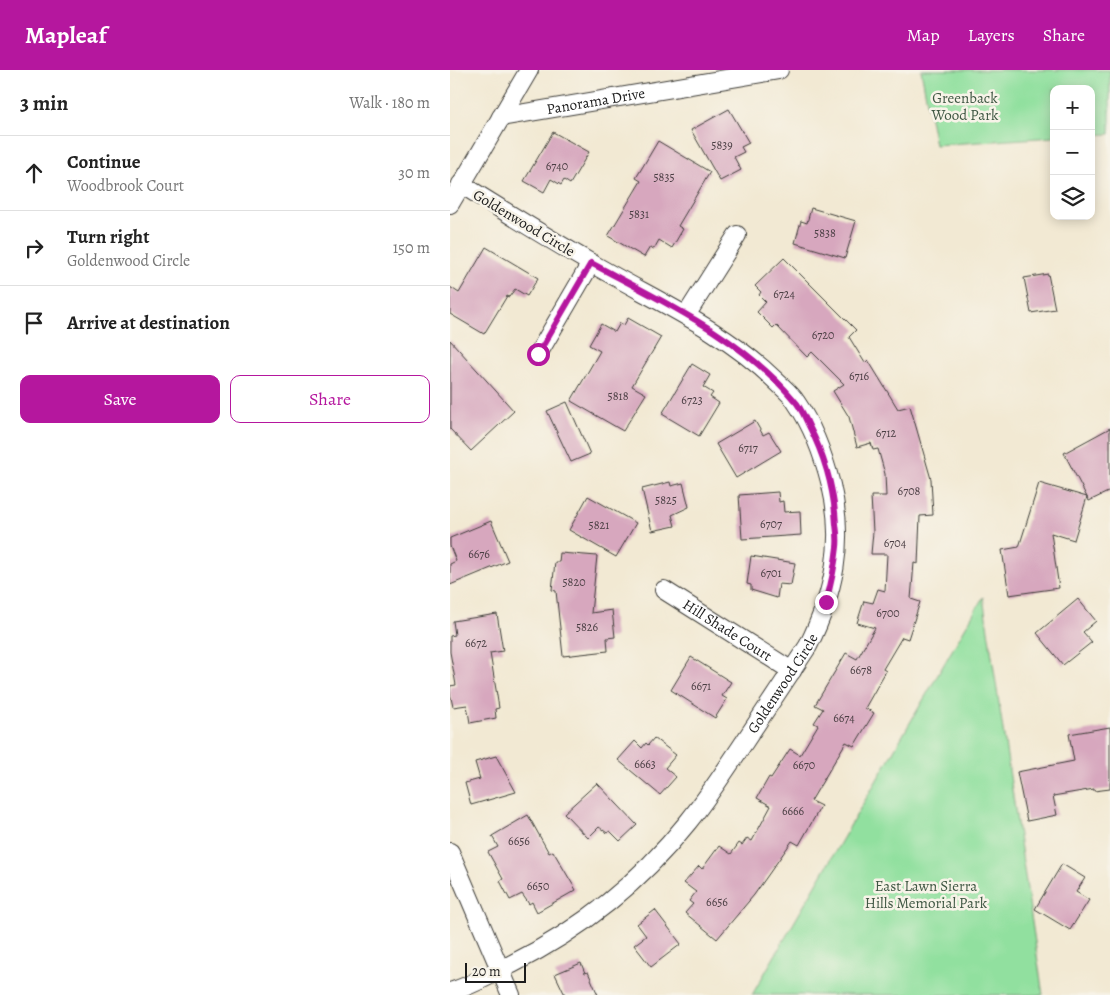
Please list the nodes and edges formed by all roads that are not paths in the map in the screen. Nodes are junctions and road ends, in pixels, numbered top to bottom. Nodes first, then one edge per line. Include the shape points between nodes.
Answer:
1 (529, 70) edge
2 (780, 70) edge
3 (501, 117) junction
4 (461, 184) junction
5 (450, 204) edge
6 (737, 236) dead end
7 (591, 263) junction
8 (687, 314) junction
9 (538, 354) dead end
10 (664, 590) dead end
11 (792, 671) junction
12 (450, 852) edge
13 (500, 970) junction
14 (450, 992) edge
15 (511, 995) edge

1 - 3 street
2 - 3 street, Panorama Drive
3 - 4 street
4 - 5 street
4 - 7 street, Goldenwood Circle
6 - 8 street
7 - 8 street, Goldenwood Circle
7 - 9 street
8 - 11 street, Goldenwood Circle via 763,369 796,401 817,441 827,470 834,500 837,545 833,575 821,619
10 - 11 street, Hill Shade Court
11 - 13 street, Goldenwood Circle via 709,795 655,860 591,915 538,951
12 - 13 street
13 - 14 street, Goldenwood Circle
13 - 15 street

